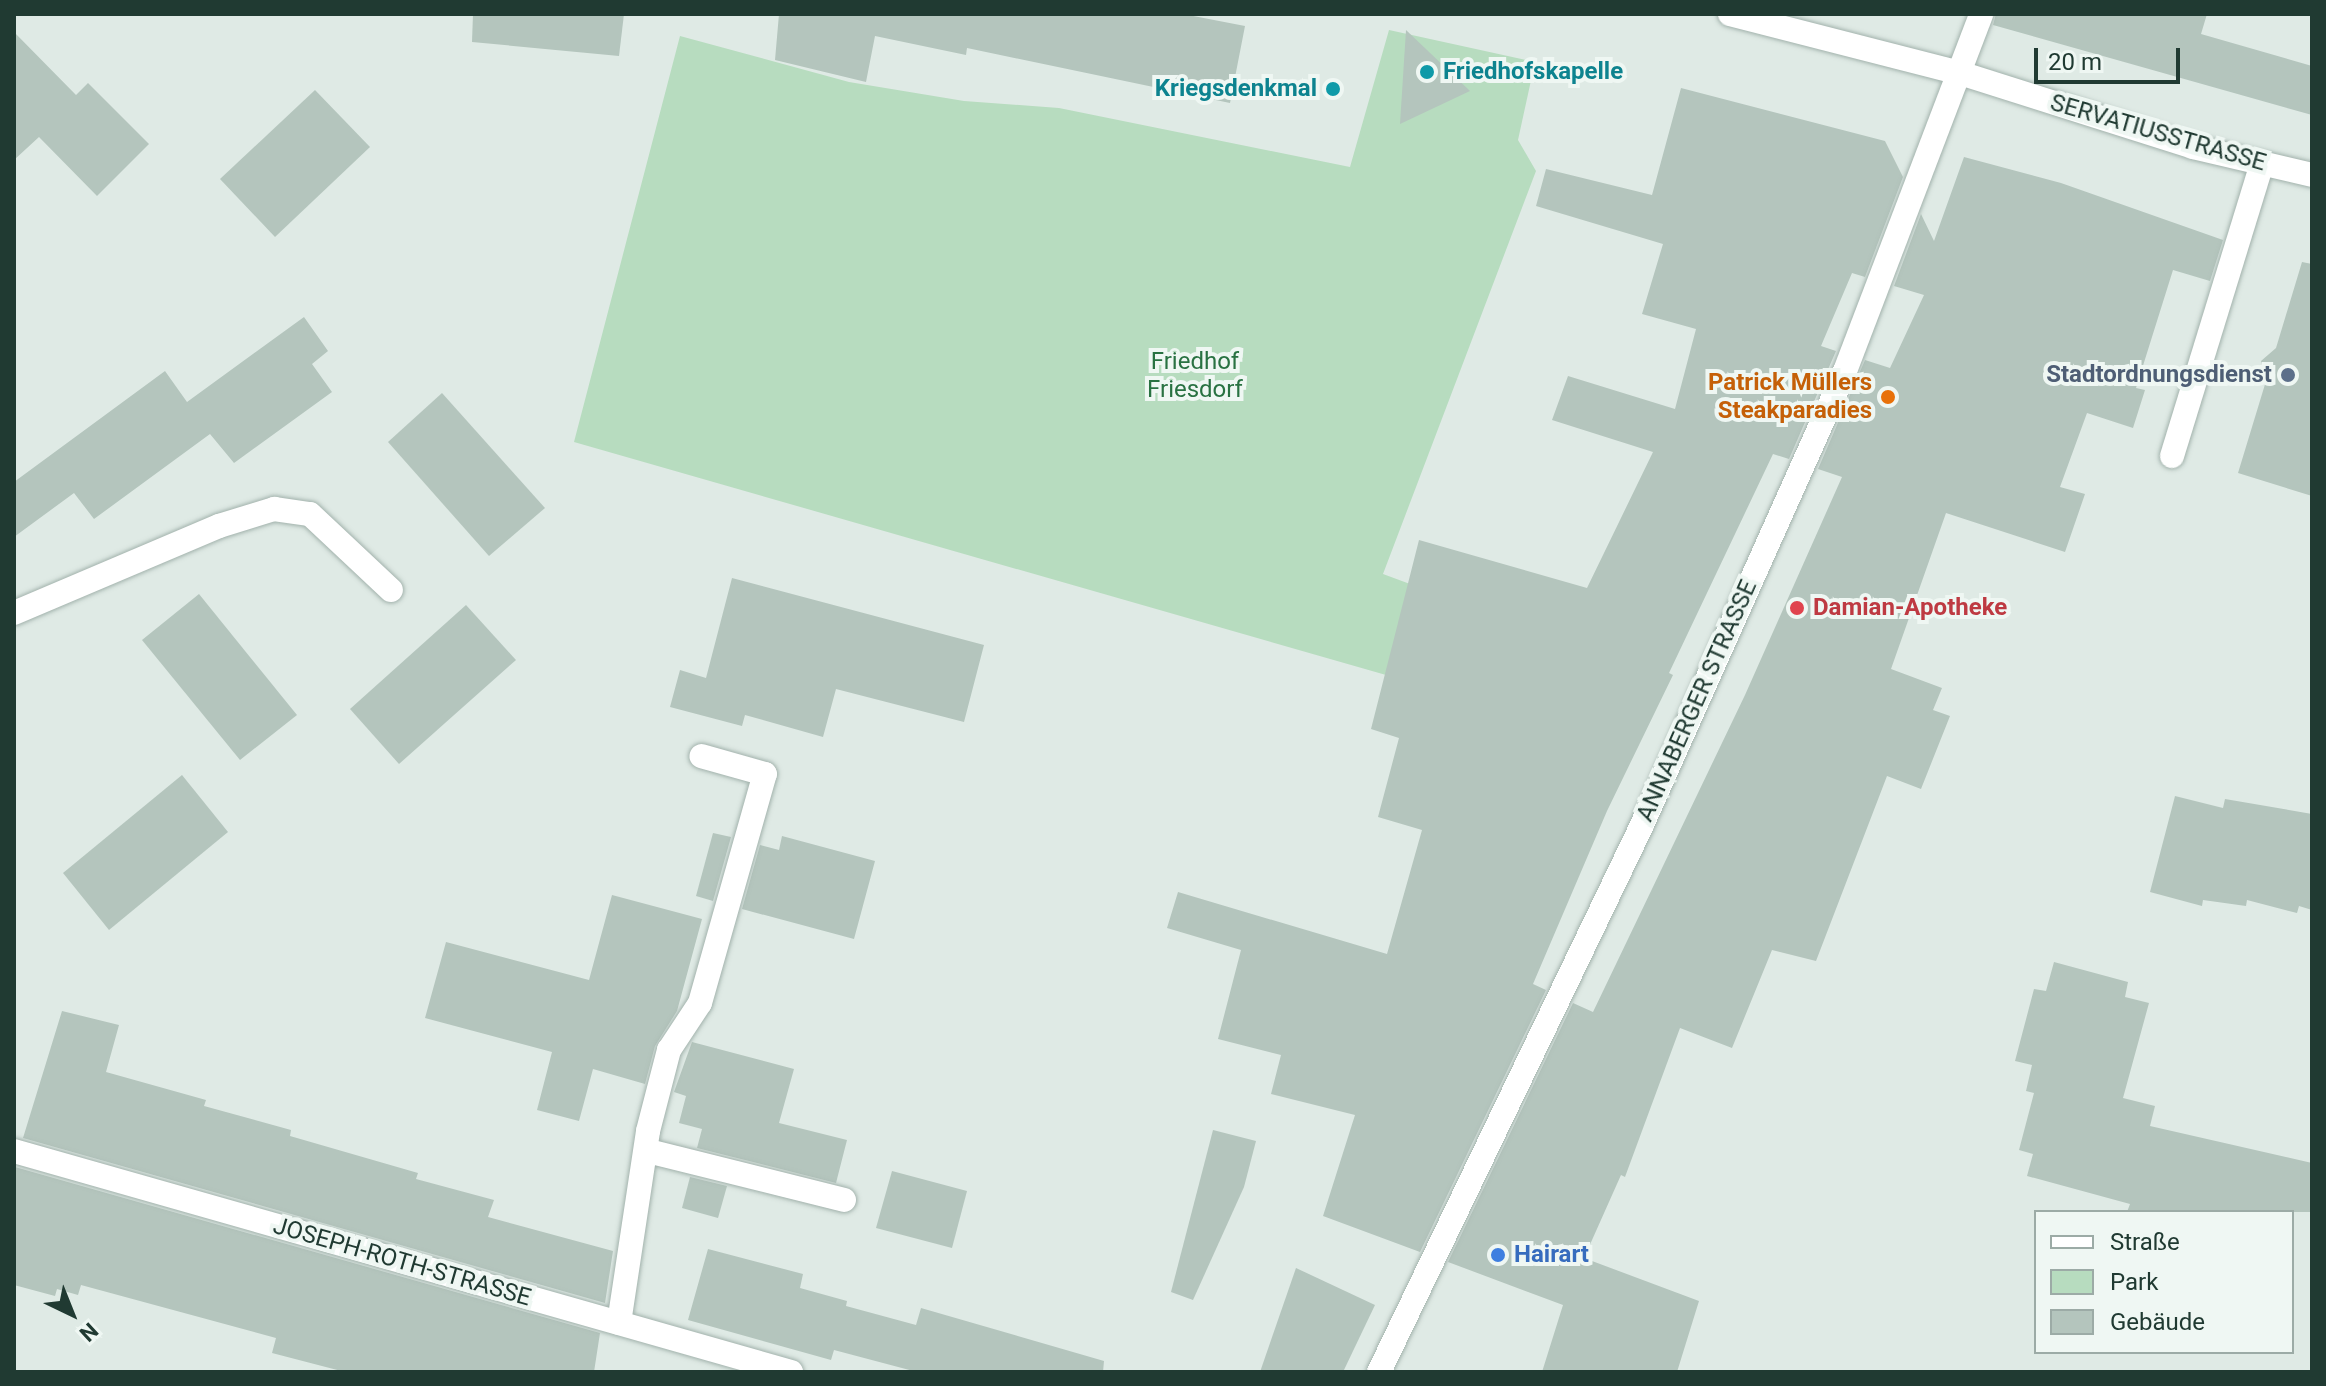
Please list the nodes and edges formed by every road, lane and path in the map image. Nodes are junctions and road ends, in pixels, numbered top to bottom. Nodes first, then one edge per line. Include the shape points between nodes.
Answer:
1 (1730, 14) edge
2 (1981, 14) edge
3 (1960, 73) junction
4 (2262, 164) junction
5 (2312, 175) edge
6 (2172, 456) dead end
7 (391, 590) dead end
8 (14, 613) edge
9 (701, 756) dead end
10 (14, 1151) edge
11 (648, 1151) junction
12 (844, 1200) dead end
13 (619, 1323) junction
14 (791, 1372) edge
15 (1379, 1372) edge

1 - 3 street, SERVATIUSSTRASSE
2 - 3 street, ANNABERGER STRASSE
3 - 4 street, SERVATIUSSTRASSE
3 - 15 street, ANNABERGER STRASSE via 1839,386 1641,827
4 - 5 street, SERVATIUSSTRASSE
4 - 6 street
7 - 8 street via 310,514 274,509 219,526
9 - 11 street via 765,774 700,1003 669,1050 648,1131
10 - 13 street, JOSEPH-ROTH-STRASSE
11 - 12 street
11 - 13 street
13 - 14 street, JOSEPH-ROTH-STRASSE

